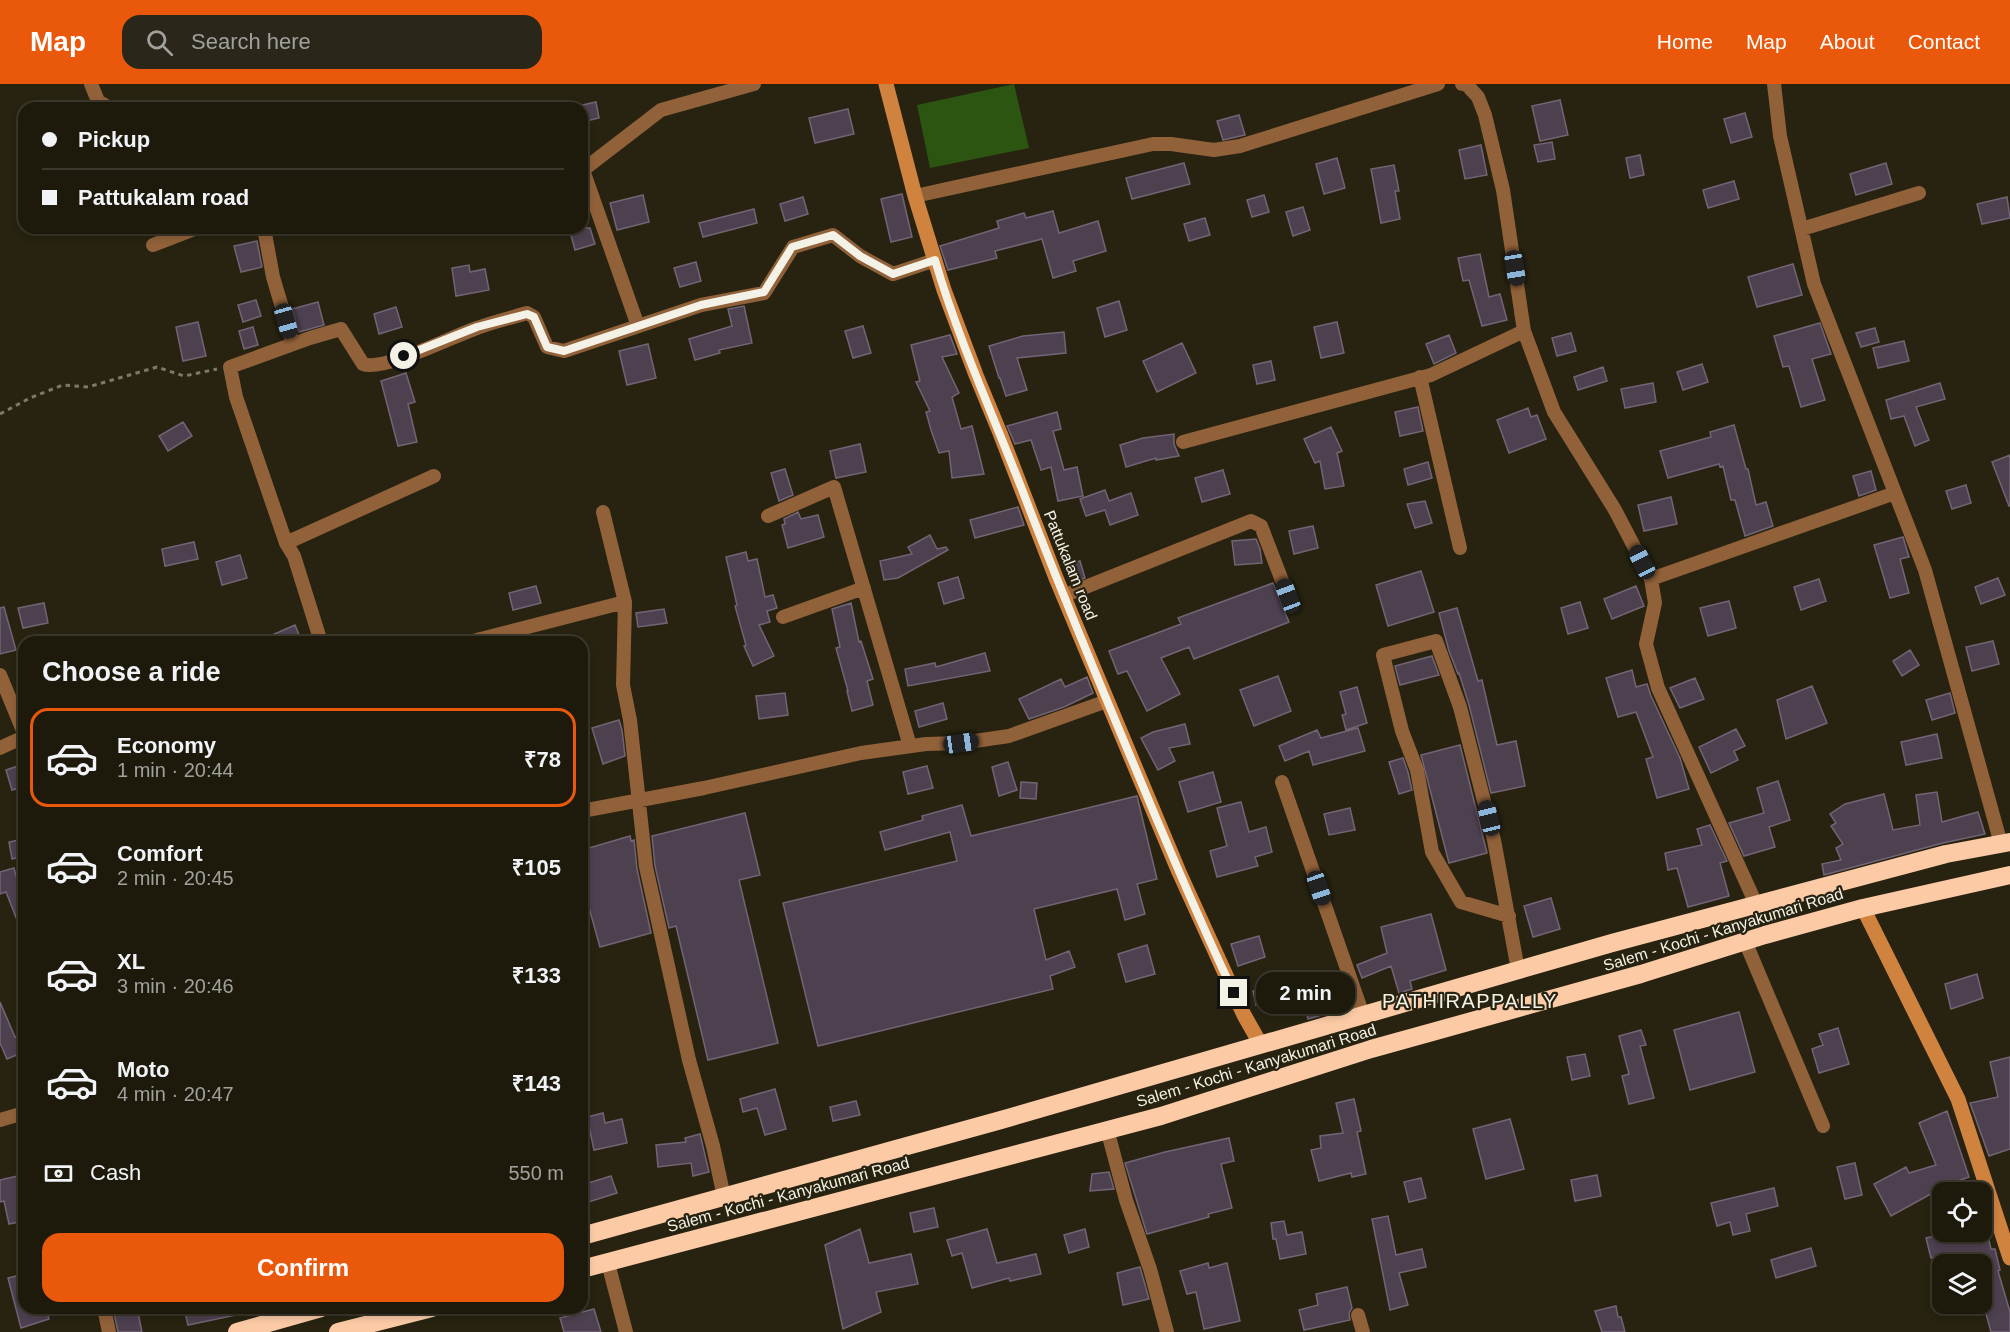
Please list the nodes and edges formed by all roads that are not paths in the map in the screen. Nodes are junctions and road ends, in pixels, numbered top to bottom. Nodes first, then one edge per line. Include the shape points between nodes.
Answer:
1 (91, 84) edge
2 (754, 84) edge
3 (886, 84) edge
4 (1438, 84) edge
5 (1466, 84) edge
6 (1774, 84) edge
7 (101, 102) edge
8 (588, 166) edge
9 (588, 184) edge
10 (1919, 193) dead end
11 (915, 196) junction
12 (1802, 229) junction
13 (181, 234) edge
14 (265, 234) edge
15 (153, 245) dead end
16 (935, 260) junction
17 (638, 326) junction
18 (1524, 331) junction
19 (293, 344) junction
20 (1420, 378) junction
21 (1183, 442) dead end
22 (434, 476) dead end
23 (1895, 493) junction
24 (603, 512) dead end
25 (768, 516) dead end
26 (286, 543) junction
27 (1460, 548) dead end
28 (1651, 579) junction
29 (864, 588) junction
30 (1063, 596) junction
31 (1288, 596) dead end
32 (625, 602) junction
33 (783, 617) dead end
34 (319, 636) edge
35 (492, 636) edge
36 (0, 675) edge
37 (1107, 701) junction
38 (18, 720) edge
39 (18, 738) edge
40 (910, 746) junction
41 (0, 748) edge
42 (1282, 782) dead end
43 (639, 801) junction
44 (588, 810) edge
45 (2005, 843) edge
46 (2010, 875) edge
47 (1756, 904) junction
48 (1863, 908) junction
49 (1509, 916) junction
50 (1745, 941) junction
51 (1518, 970) junction
52 (1363, 1015) junction
53 (1261, 1045) junction
54 (18, 1115) edge
55 (0, 1120) edge
56 (1823, 1126) dead end
57 (1107, 1129) junction
58 (724, 1197) junction
59 (588, 1234) edge
60 (2010, 1258) edge
61 (608, 1263) junction
62 (588, 1268) edge
63 (105, 1314) edge
64 (300, 1314) edge
65 (408, 1314) edge
66 (1358, 1315) dead end
67 (109, 1332) edge
68 (237, 1332) edge
69 (338, 1332) edge
70 (626, 1332) edge
71 (1167, 1332) edge
72 (1363, 1332) edge

1 - 7 street
2 - 8 street via 661,110
3 - 11 main road, Pattukalam road
4 - 11 street via 1240,146 1214,150 1153,144
5 - 18 street via 1478,97 1485,115 1503,190
6 - 12 street via 1780,136
9 - 17 street
10 - 12 street
11 - 16 main road, Pattukalam road
12 - 23 street via 1814,284
13 - 15 street
14 - 19 street
16 - 17 street via 893,274 833,235 792,247 764,292 701,305
16 - 30 main road, Pattukalam road
17 - 19 street via 564,351 547,347 534,317 527,314 477,327 386,364 368,366 358,359 341,329
18 - 20 street
18 - 28 street via 1554,412 1616,510
19 - 26 street via 230,367 236,397
20 - 21 street
20 - 27 street
22 - 26 street
23 - 28 street
23 - 45 street via 1925,570
24 - 32 street
25 - 29 street via 834,487
26 - 34 street via 294,556
28 - 47 street via 1655,603 1646,644 1658,688
29 - 33 street
29 - 40 street
30 - 31 street via 1251,521 1261,526
30 - 37 main road, Pattukalam road
32 - 35 street
32 - 43 street via 622,685
36 - 38 street
37 - 40 street via 1009,736
37 - 53 main road, Pattukalam road via 1203,928
39 - 41 street
40 - 43 street
42 - 52 street
43 - 44 street
43 - 58 street via 653,902
45 - 47 highway via 1946,854
46 - 48 highway, Salem - Kochi - Kanyakumari Road
47 - 51 highway
48 - 50 highway, Salem - Kochi - Kanyakumari Road
48 - 60 main road via 1958,1099
49 - 49 street via 1461,707 1436,641 1383,655 1402,730 1417,770 1432,852 1461,902
49 - 51 street
50 - 56 street
50 - 57 highway, Salem - Kochi - Kanyakumari Road
51 - 52 highway
52 - 53 highway
53 - 58 highway
54 - 55 street
57 - 61 highway, Salem - Kochi - Kanyakumari Road
57 - 71 street
58 - 59 highway
61 - 62 highway, Salem - Kochi - Kanyakumari Road
61 - 70 street
63 - 67 street
64 - 68 highway
65 - 69 highway
66 - 72 street

